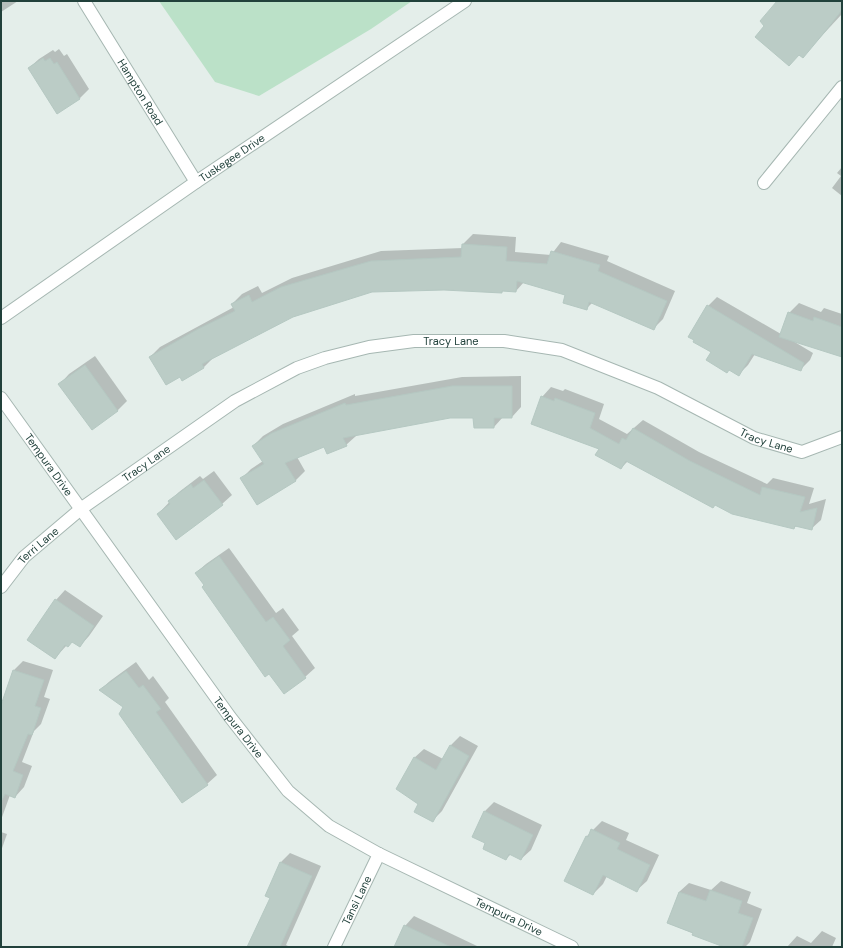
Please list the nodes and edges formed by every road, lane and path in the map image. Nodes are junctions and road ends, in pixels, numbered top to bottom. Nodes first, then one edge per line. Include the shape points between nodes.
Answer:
1 (84, 1) edge
2 (465, 1) edge
3 (842, 87) edge
4 (196, 182) junction
5 (764, 183) dead end
6 (1, 318) edge
7 (1, 398) edge
8 (842, 437) edge
9 (82, 508) junction
10 (1, 587) edge
11 (378, 854) junction
12 (334, 947) edge
13 (572, 947) edge

1 - 4 street, Hampton Road
2 - 4 street, Tuskegee Drive
3 - 5 street
4 - 6 street, Tuskegee Drive
7 - 9 street, Tempura Drive
8 - 9 street, Tracy Lane via 802,452 754,438 658,388 562,350 504,341 414,341 369,347 297,368 235,401
9 - 10 street, Terri Lane via 24,557
9 - 11 street, Tempura Drive via 230,717 288,790 329,826
11 - 12 street, Tansi Lane
11 - 13 street, Tempura Drive

